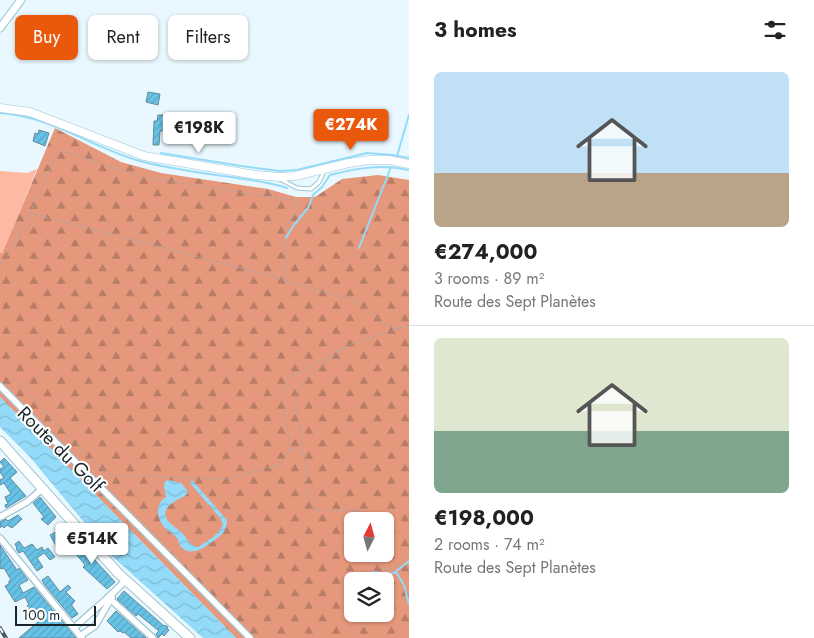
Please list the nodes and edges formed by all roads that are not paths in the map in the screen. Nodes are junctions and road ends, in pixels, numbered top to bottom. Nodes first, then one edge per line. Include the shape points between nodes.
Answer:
1 (21, 0) edge
2 (0, 28) edge
3 (0, 103) edge
4 (0, 108) edge
5 (76, 129) junction
6 (409, 164) edge
7 (325, 169) junction
8 (275, 177) junction
9 (0, 386) edge
10 (0, 441) edge
11 (43, 488) junction
12 (0, 517) edge
13 (0, 538) edge
14 (126, 580) junction
15 (111, 596) junction
16 (74, 628) junction
17 (81, 637) edge
18 (153, 638) edge
19 (190, 638) edge
20 (250, 638) edge

1 - 2 street
3 - 5 main road via 29,108
4 - 5 main road via 27,112
5 - 8 main road via 149,157
6 - 7 main road via 369,160
7 - 8 main road
7 - 8 lane via 319,182 311,189 297,188
9 - 20 street, Route du Golf
10 - 11 main road
11 - 12 street
11 - 14 main road
13 - 16 street
14 - 15 street
14 - 19 main road
15 - 16 street
15 - 17 street via 95,626
15 - 18 street
16 - 17 street

